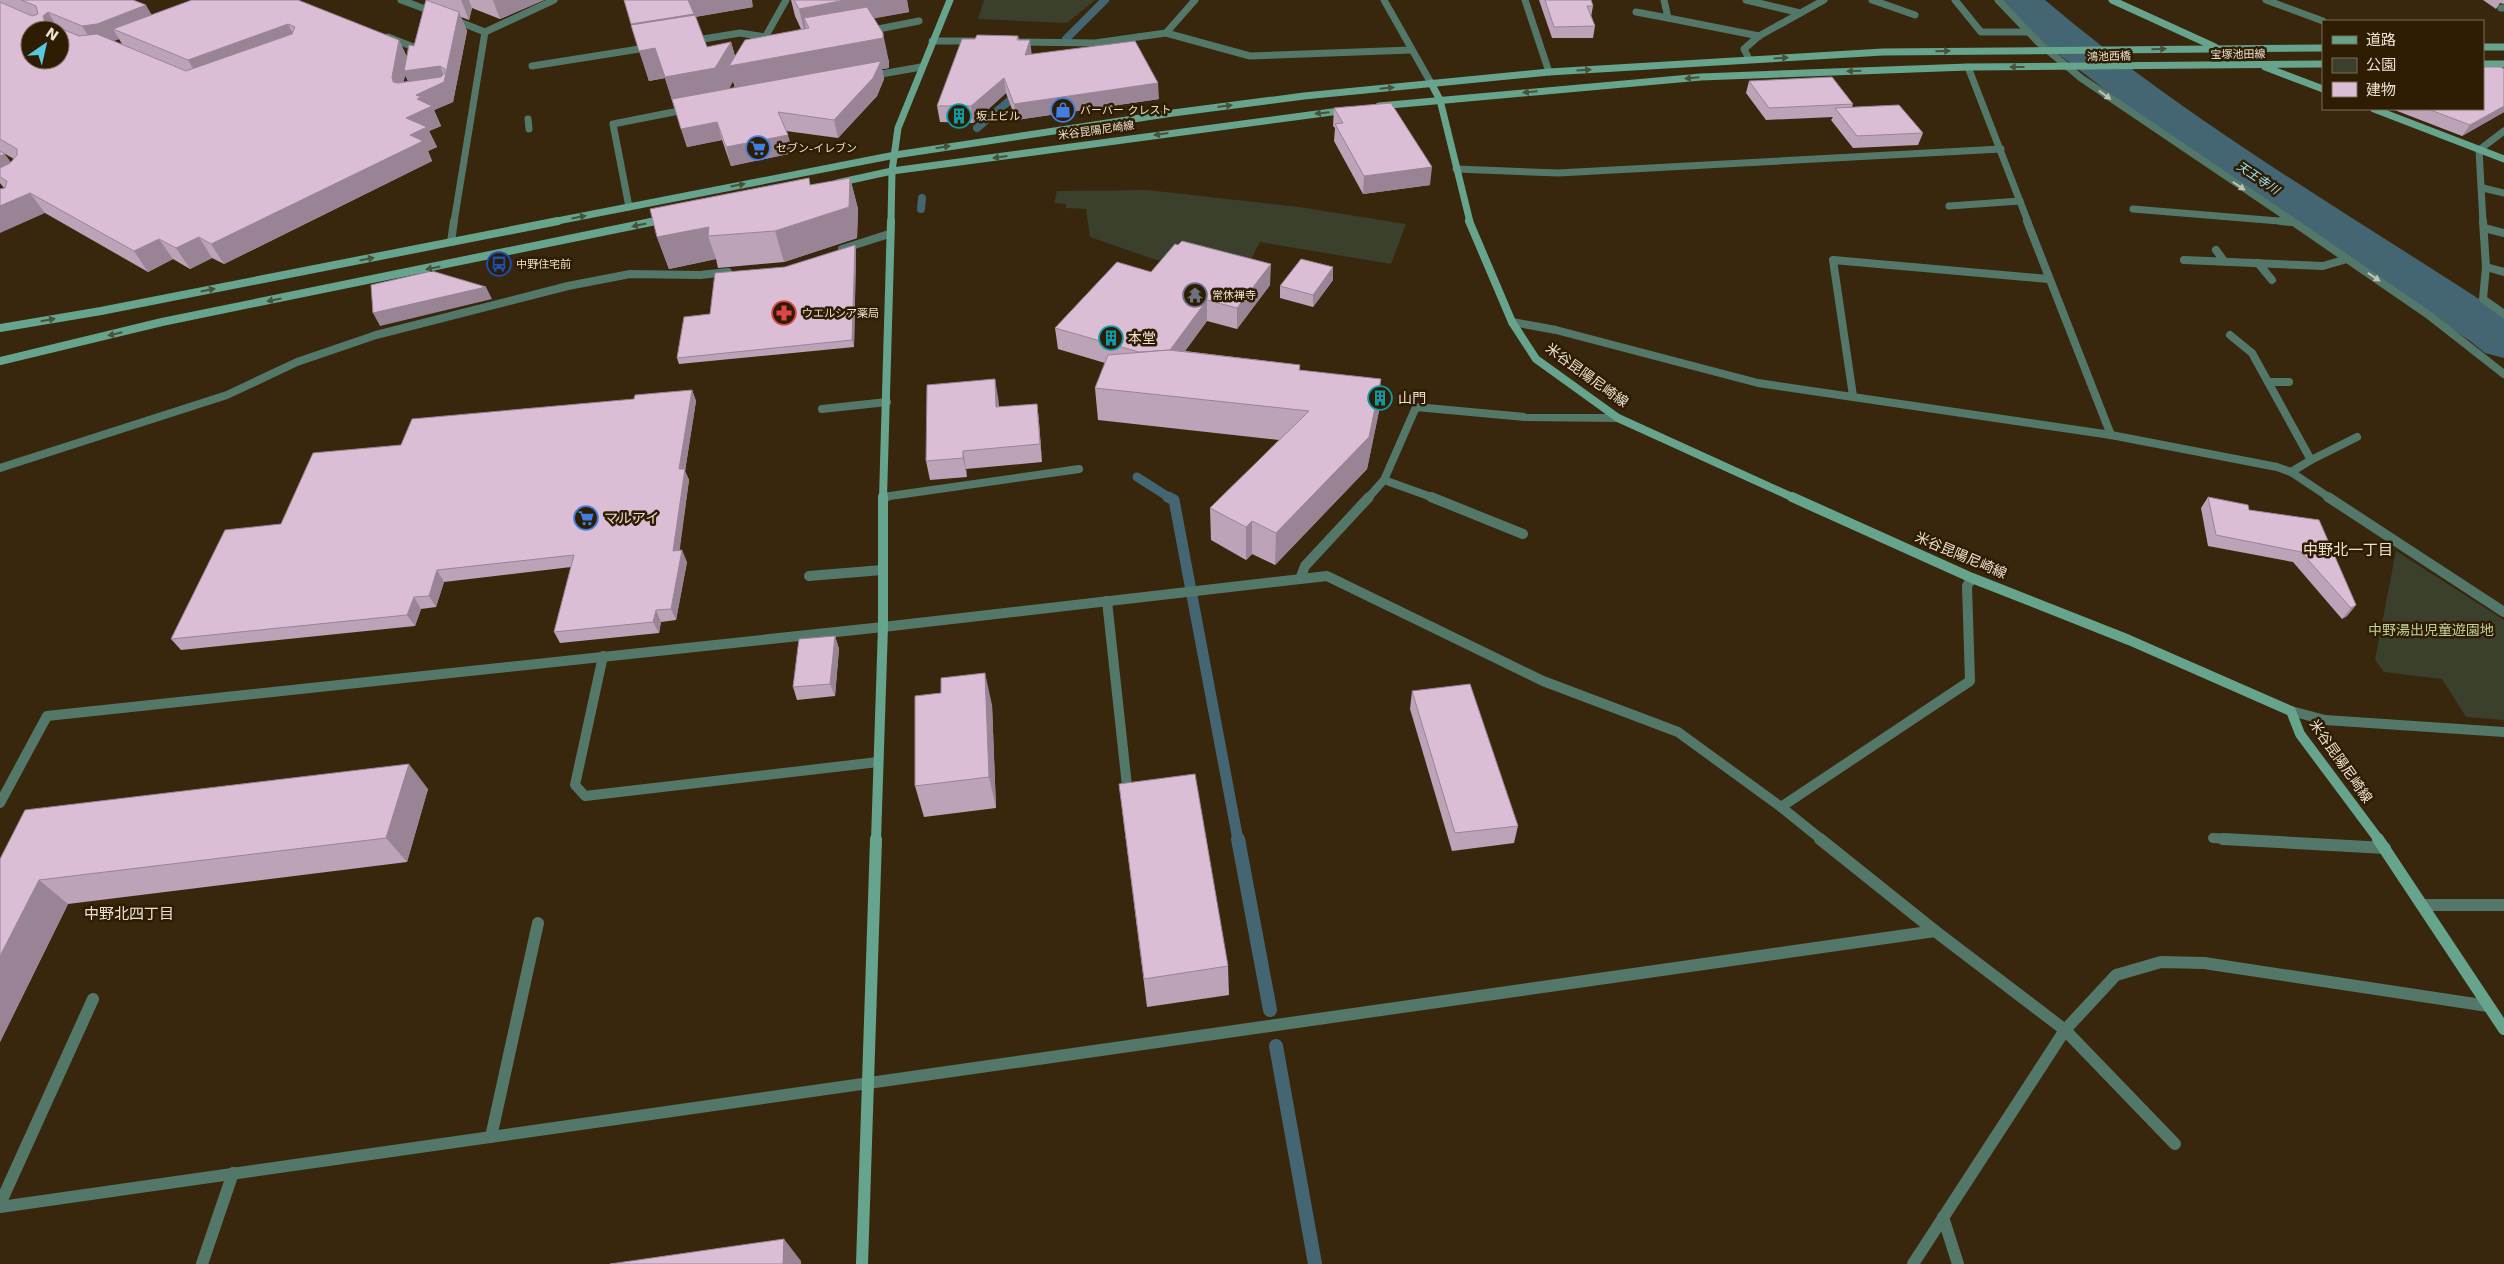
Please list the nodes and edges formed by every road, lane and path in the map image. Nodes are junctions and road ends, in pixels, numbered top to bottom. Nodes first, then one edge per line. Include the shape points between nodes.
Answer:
1 (401, 0) edge
2 (554, 0) edge
3 (786, 0) edge
4 (950, 0) edge
5 (1195, 0) edge
6 (1384, 0) edge
7 (1525, 0) edge
8 (1664, 0) edge
9 (1746, 0) edge
10 (1824, 0) edge
11 (1872, 0) edge
12 (1955, 0) edge
13 (1998, 0) edge
14 (2112, 0) edge
15 (2266, 0) edge
16 (1636, 12) dead end
17 (1800, 13) junction
18 (1914, 15) dead end
19 (1668, 18) junction
20 (919, 21) dead end
21 (2322, 21) edge
22 (485, 32) junction
23 (861, 32) edge
24 (2027, 32) junction
25 (1166, 33) junction
26 (380, 34) edge
27 (1759, 36) junction
28 (766, 37) junction
29 (932, 41) junction
30 (683, 42) edge
31 (980, 42) edge
32 (1009, 42) edge
33 (664, 45) edge
34 (2484, 47) edge
35 (2504, 47) edge
36 (767, 48) edge
37 (2218, 48) junction
38 (2322, 48) edge
39 (1412, 50) junction
40 (2047, 50) junction
41 (1749, 59) junction
42 (413, 64) edge
43 (2259, 64) junction
44 (2322, 64) edge
45 (2484, 64) edge
46 (2504, 64) edge
47 (2153, 65) joint
48 (532, 66) dead end
49 (2065, 66) junction
50 (921, 67) junction
51 (1968, 67) junction
52 (1549, 72) junction
53 (860, 78) edge
54 (1431, 83) junction
55 (2322, 89) edge
56 (1440, 100) junction
57 (700, 107) edge
58 (1373, 107) edge
59 (1354, 109) edge
60 (2377, 110) edge
61 (528, 119) dead end
62 (529, 129) dead end
63 (2504, 131) edge
64 (2001, 149) junction
65 (2479, 150) junction
66 (895, 155) junction
67 (2504, 159) edge
68 (1456, 169) junction
69 (892, 171) junction
70 (828, 185) edge
71 (2483, 188) junction
72 (2504, 193) edge
73 (2020, 201) junction
74 (1948, 206) dead end
75 (629, 207) junction
76 (2133, 209) dead end
77 (674, 218) edge
78 (2292, 222) junction
79 (2484, 228) junction
80 (2504, 233) edge
81 (889, 234) junction
82 (451, 242) junction
83 (2216, 250) dead end
84 (831, 252) edge
85 (2348, 259) junction
86 (2184, 260) dead end
87 (2224, 261) junction
88 (2258, 263) junction
89 (2486, 267) junction
90 (738, 272) edge
91 (2504, 272) edge
92 (2048, 279) junction
93 (2272, 280) dead end
94 (2504, 314) edge
95 (1512, 322) junction
96 (0, 328) edge
97 (2230, 336) dead end
98 (0, 361) edge
99 (2504, 374) edge
100 (2268, 382) junction
101 (2289, 382) dead end
102 (1853, 396) junction
103 (887, 402) junction
104 (822, 409) dead end
105 (1618, 418) junction
106 (2111, 435) junction
107 (2357, 437) dead end
108 (2311, 460) junction
109 (0, 468) edge
110 (1078, 468) dead end
111 (2291, 472) junction
112 (1384, 480) junction
113 (883, 497) junction
114 (1523, 534) dead end
115 (882, 570) junction
116 (808, 576) dead end
117 (1972, 578) junction
118 (1300, 579) junction
119 (1107, 602) junction
120 (2504, 612) edge
121 (883, 626) junction
122 (603, 656) junction
123 (2291, 711) junction
124 (2504, 732) edge
125 (878, 762) junction
126 (1127, 786) edge
127 (0, 803) edge
128 (1781, 807) junction
129 (2213, 838) dead end
130 (2385, 848) junction
131 (2422, 904) junction
132 (2504, 905) edge
133 (538, 923) dead end
134 (1935, 931) junction
135 (93, 999) dead end
136 (2488, 1006) junction
137 (2504, 1029) edge
138 (2065, 1030) junction
139 (866, 1084) junction
140 (491, 1138) junction
141 (2175, 1144) dead end
142 (233, 1173) junction
143 (0, 1205) edge
144 (1943, 1217) junction
145 (202, 1264) edge
146 (862, 1264) edge
147 (1913, 1264) edge
148 (1958, 1264) edge

1 - 22 street
2 - 22 street
3 - 28 street
4 - 29 street
5 - 25 street
6 - 39 street
7 - 52 street
8 - 19 street
9 - 17 street
10 - 17 street
11 - 18 street
12 - 24 street via 1981,32
13 - 24 street
14 - 37 street
15 - 21 street
16 - 19 street
17 - 27 street
19 - 27 street
20 - 23 street
22 - 82 street
24 - 40 street
25 - 32 street via 1096,43
25 - 39 street via 1250,56
26 - 42 street via 416,48
27 - 41 street via 1744,49
28 - 30 street via 740,33
28 - 36 street via 759,49
29 - 31 street
29 - 50 street
33 - 48 street
34 - 35 street
37 - 38 street
40 -> 37 street
39 - 54 street
41 -> 40 street via 1882,52
40 - 49 street
52 -> 41 street
43 - 44 street, 宝塚池田線
43 - 47 street, 宝塚池田線
43 - 55 street
45 - 46 street
47 - 49 street, 鴻池西橋
49 -> 51 street, 鴻池西橋
49 -> 78 street
50 - 53 street
50 - 66 street via 898,128
51 -> 56 street, 鴻池西橋 via 1701,78
51 - 64 street
52 - 54 street
54 - 56 street, 米谷昆陽尼崎線
66 -> 54 street, 米谷昆陽尼崎線 via 1173,113
56 - 58 street
56 - 68 street, 米谷昆陽尼崎線
57 - 75 street via 613,124
59 -> 69 street, 米谷昆陽尼崎線
60 - 65 street
61 - 62 street
63 - 65 street
64 - 68 street via 1558,173
64 - 73 street
65 - 67 street
65 - 71 street
66 - 69 street
75 -> 66 street, 米谷昆陽尼崎線
68 - 95 street, 米谷昆陽尼崎線 via 1470,224
69 - 70 street, 米谷昆陽尼崎線
69 - 81 street
71 - 72 street
71 - 79 street
73 - 74 street
73 - 92 street
82 -> 75 street, 米谷昆陽尼崎線
76 - 78 street via 2156,214
77 -> 98 street via 162,322
78 - 85 street
79 - 80 street
79 - 89 street
81 - 84 street
81 - 103 street
96 -> 82 street, 米谷昆陽尼崎線
83 - 87 street
85 - 88 street via 2323,266
85 -> 99 street via 2472,347
86 - 87 street
87 - 88 street
88 - 93 street
89 - 91 street
89 - 94 street via 2483,299
90 - 109 street via 630,274 568,286 376,335 297,362 227,395
92 - 102 street via 1833,260
92 - 106 street
95 - 102 street via 1556,330 1758,383
95 - 105 street, 米谷昆陽尼崎線 via 1536,359
97 - 100 street via 2252,352
100 - 101 street
100 - 108 street
102 - 106 street
103 - 104 street
103 - 113 street
105 - 112 street via 1525,417 1416,407
105 - 117 street, 米谷昆陽尼崎線
106 - 111 street
107 - 108 street
108 - 111 street
110 - 113 street
111 - 120 street
112 - 114 street via 1463,508
112 - 118 street via 1305,566
113 - 115 street
115 - 116 street
115 - 121 street
117 - 123 street, 米谷昆陽尼崎線 via 2129,640
117 - 128 street via 1968,586 1970,681
118 - 119 street
118 - 128 street via 1327,576 1543,681 1678,732
119 - 121 street
119 - 126 street
121 - 122 street
121 - 125 street
122 - 125 street via 574,785 585,796
122 - 127 street via 47,716
123 - 124 street via 2325,720
123 - 130 street, 米谷昆陽尼崎線 via 2300,734
125 - 139 street
128 - 134 street
129 - 130 street
130 - 131 street, 米谷昆陽尼崎線
131 - 132 street
131 - 136 street, 米谷昆陽尼崎線
133 - 140 street
134 - 138 street
134 - 139 street
135 - 143 street
136 - 137 street, 米谷昆陽尼崎線
136 - 138 street via 2204,963 2161,962 2116,975
138 - 141 street
138 - 144 street
139 - 140 street
139 - 146 street
140 - 142 street
142 - 143 street
142 - 145 street
144 - 147 street
144 - 148 street

